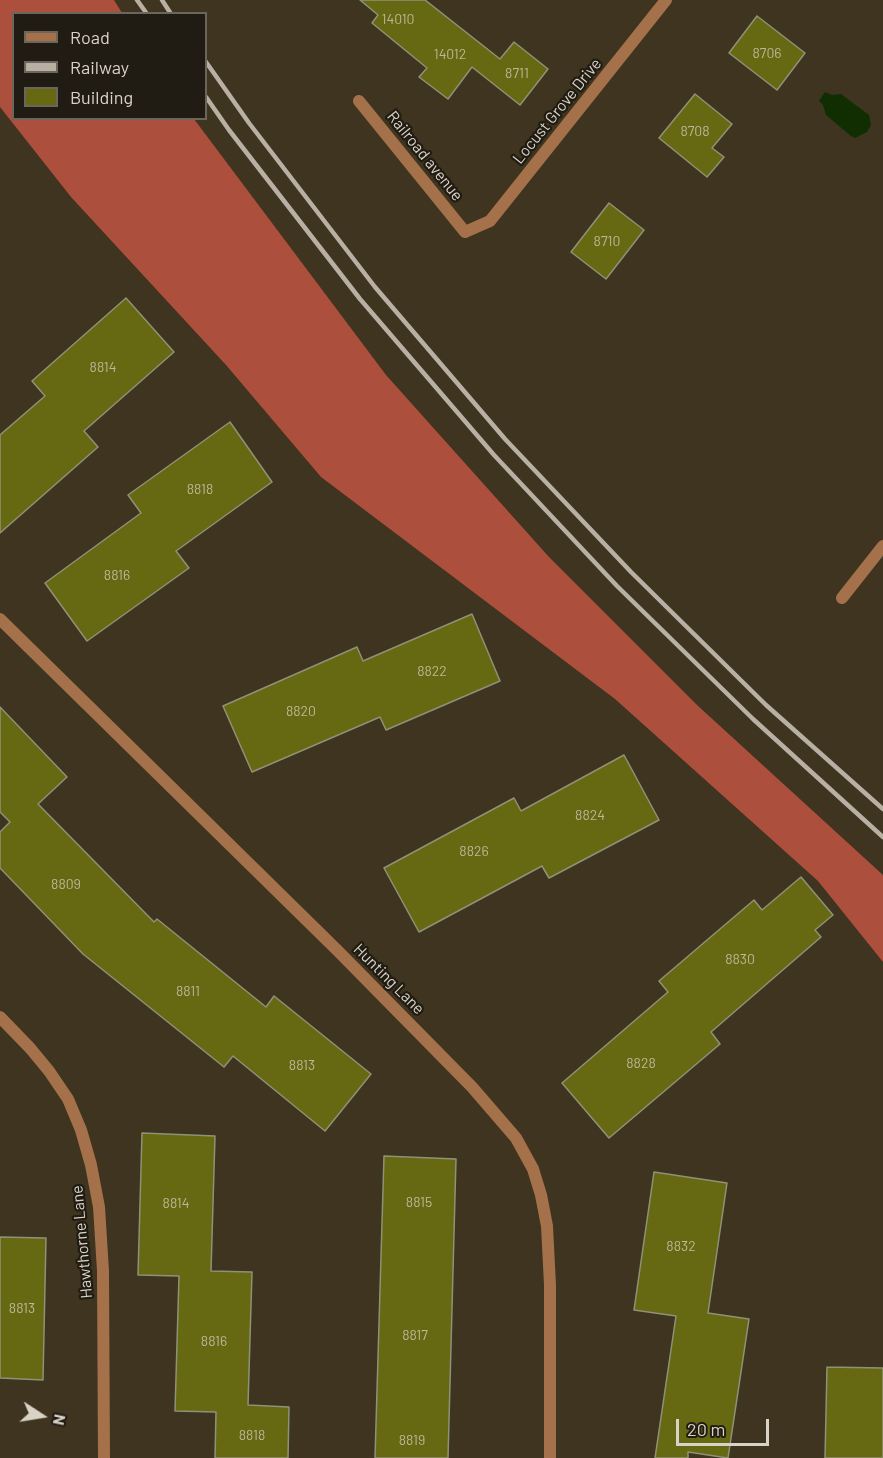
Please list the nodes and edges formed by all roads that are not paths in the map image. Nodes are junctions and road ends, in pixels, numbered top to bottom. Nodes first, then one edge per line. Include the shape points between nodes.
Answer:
1 (666, 0) edge
2 (359, 100) dead end
3 (465, 232) joint
4 (883, 546) edge
5 (842, 598) dead end
6 (0, 619) edge
7 (0, 1017) edge
8 (104, 1458) edge
9 (550, 1458) edge

1 - 3 street, Locust Grove Drive via 490,221
2 - 3 street, Railroad avenue
4 - 5 street
6 - 9 street, Hunting Lane via 337,950 516,1138 533,1169 548,1226
7 - 8 street, Hawthorne Lane via 30,1048 68,1099 91,1165 99,1207 103,1271

